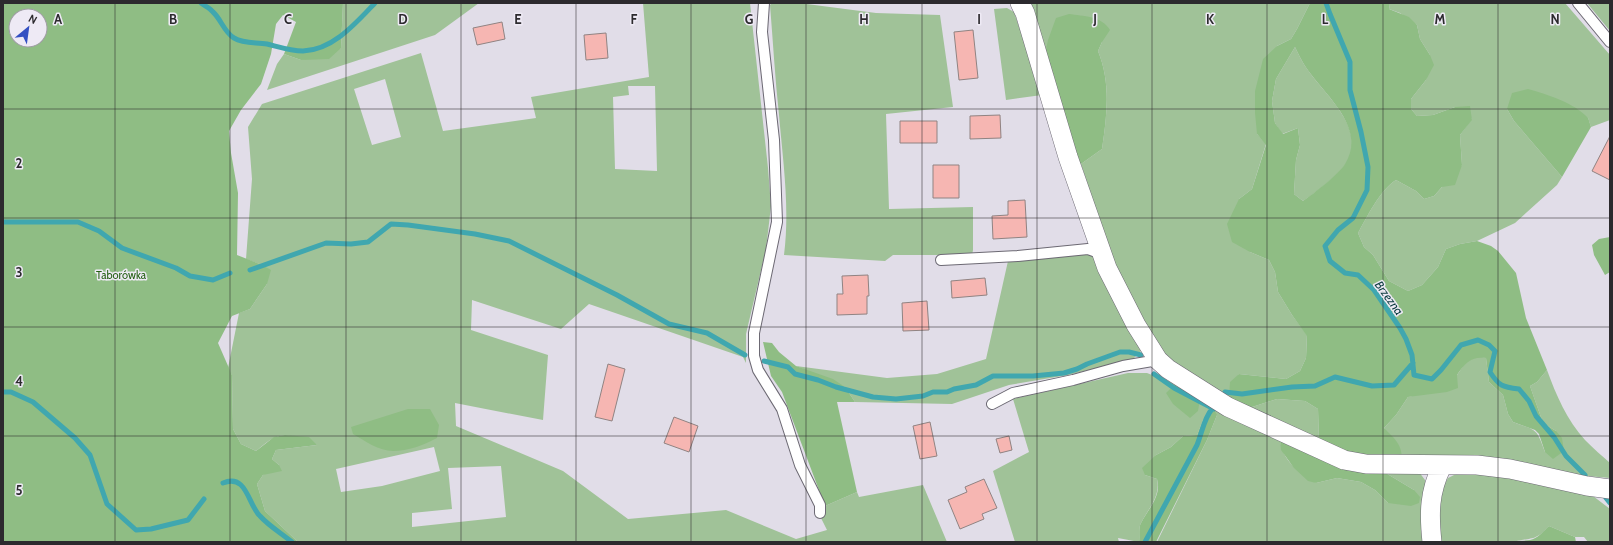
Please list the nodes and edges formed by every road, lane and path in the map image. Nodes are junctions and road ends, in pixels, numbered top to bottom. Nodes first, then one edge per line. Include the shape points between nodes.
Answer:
1 (764, 3) edge
2 (1020, 3) edge
3 (1578, 3) edge
4 (1610, 42) edge
5 (1102, 254) junction
6 (941, 260) dead end
7 (1158, 360) junction
8 (992, 404) dead end
9 (1442, 466) junction
10 (1610, 488) edge
11 (820, 512) dead end
12 (1432, 542) edge

1 - 11 lane via 762,32 774,140 777,222 754,333 754,356 758,370 782,409 800,466 820,505
2 - 5 street via 1068,157
3 - 4 lane
5 - 6 lane via 1088,249
5 - 7 street via 1136,325
7 - 8 lane via 1013,393
7 - 9 street via 1180,378 1228,407 1297,437 1332,456 1366,464
9 - 10 street via 1510,469 1587,486
9 - 12 street via 1435,481 1429,507

